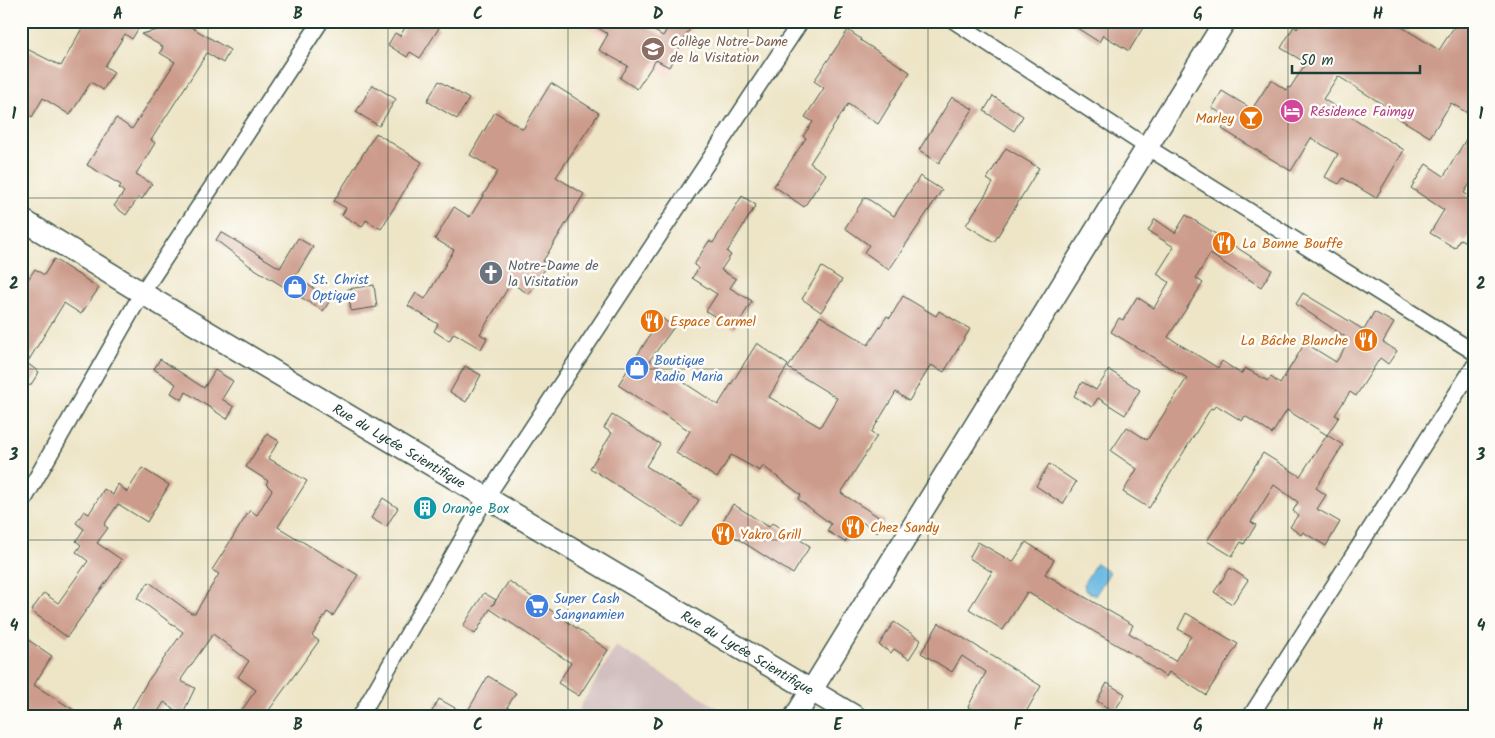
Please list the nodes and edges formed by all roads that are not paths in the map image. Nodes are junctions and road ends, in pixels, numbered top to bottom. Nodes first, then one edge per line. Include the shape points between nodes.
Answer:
1 (321, 21) edge
2 (801, 21) edge
3 (954, 21) edge
4 (1224, 21) edge
5 (1147, 147) junction
6 (21, 219) edge
7 (142, 293) junction
8 (1474, 352) edge
9 (1474, 366) edge
10 (487, 496) junction
11 (21, 505) edge
12 (812, 690) junction
13 (360, 717) edge
14 (795, 717) edge
15 (856, 717) edge
16 (1250, 717) edge

1 - 7 street
2 - 10 street
3 - 5 street
4 - 5 street
5 - 8 street
5 - 12 street
6 - 7 street, Rue du Lycée Scientifique
7 - 10 street, Rue du Lycée Scientifique
7 - 11 street
9 - 16 street
10 - 12 street, Rue du Lycée Scientifique
10 - 13 street
12 - 14 street
12 - 15 street, Rue du Lycée Scientifique

